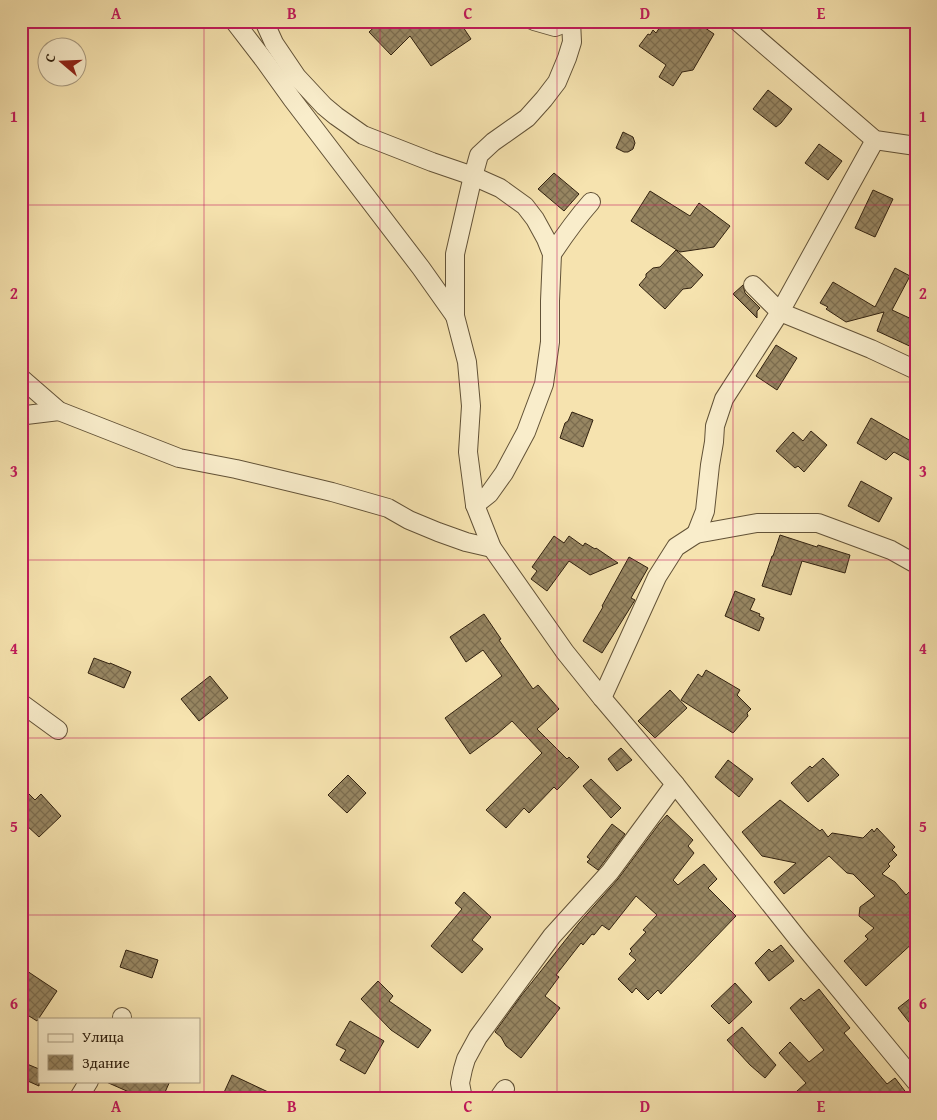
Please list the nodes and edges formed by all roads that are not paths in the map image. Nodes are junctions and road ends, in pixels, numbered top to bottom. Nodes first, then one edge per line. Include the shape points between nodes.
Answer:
1 (234, 21) edge
2 (264, 21) edge
3 (534, 21) edge
4 (571, 21) edge
5 (737, 21) edge
6 (875, 140) junction
7 (916, 146) edge
8 (473, 176) junction
9 (591, 202) dead end
10 (552, 254) junction
11 (753, 285) dead end
12 (780, 312) junction
13 (455, 316) junction
14 (916, 370) edge
15 (21, 378) edge
16 (59, 411) junction
17 (21, 417) edge
18 (475, 505) junction
19 (696, 534) junction
20 (492, 548) junction
21 (916, 564) edge
22 (602, 698) junction
23 (21, 703) edge
24 (58, 730) dead end
25 (676, 784) junction
26 (88, 1082) edge
27 (916, 1082) edge
28 (78, 1099) edge
29 (464, 1099) edge

1 - 13 street
2 - 8 street via 274,44 297,77 336,116 363,135
3 - 4 street via 555,27
4 - 8 street via 572,42 557,82 527,118 479,155
5 - 6 street
6 - 7 street
6 - 12 street
8 - 10 street via 500,188 525,206
8 - 13 street via 454,254
9 - 10 street
10 - 18 street via 550,342 544,384 526,432 504,473 489,494
11 - 12 street
12 - 14 street
12 - 19 street via 724,399 715,426 705,510
13 - 18 street via 467,362 471,406 468,452
15 - 16 street
16 - 17 street
16 - 20 street via 179,458 236,468 388,508 438,532
18 - 20 street
19 - 21 street via 757,523 818,523 891,550
19 - 22 street via 676,548 657,577
20 - 22 street via 565,652
22 - 25 street
23 - 24 street
25 - 27 street
25 - 29 street via 610,872 552,936 478,1037 463,1069 460,1084
26 - 28 street

